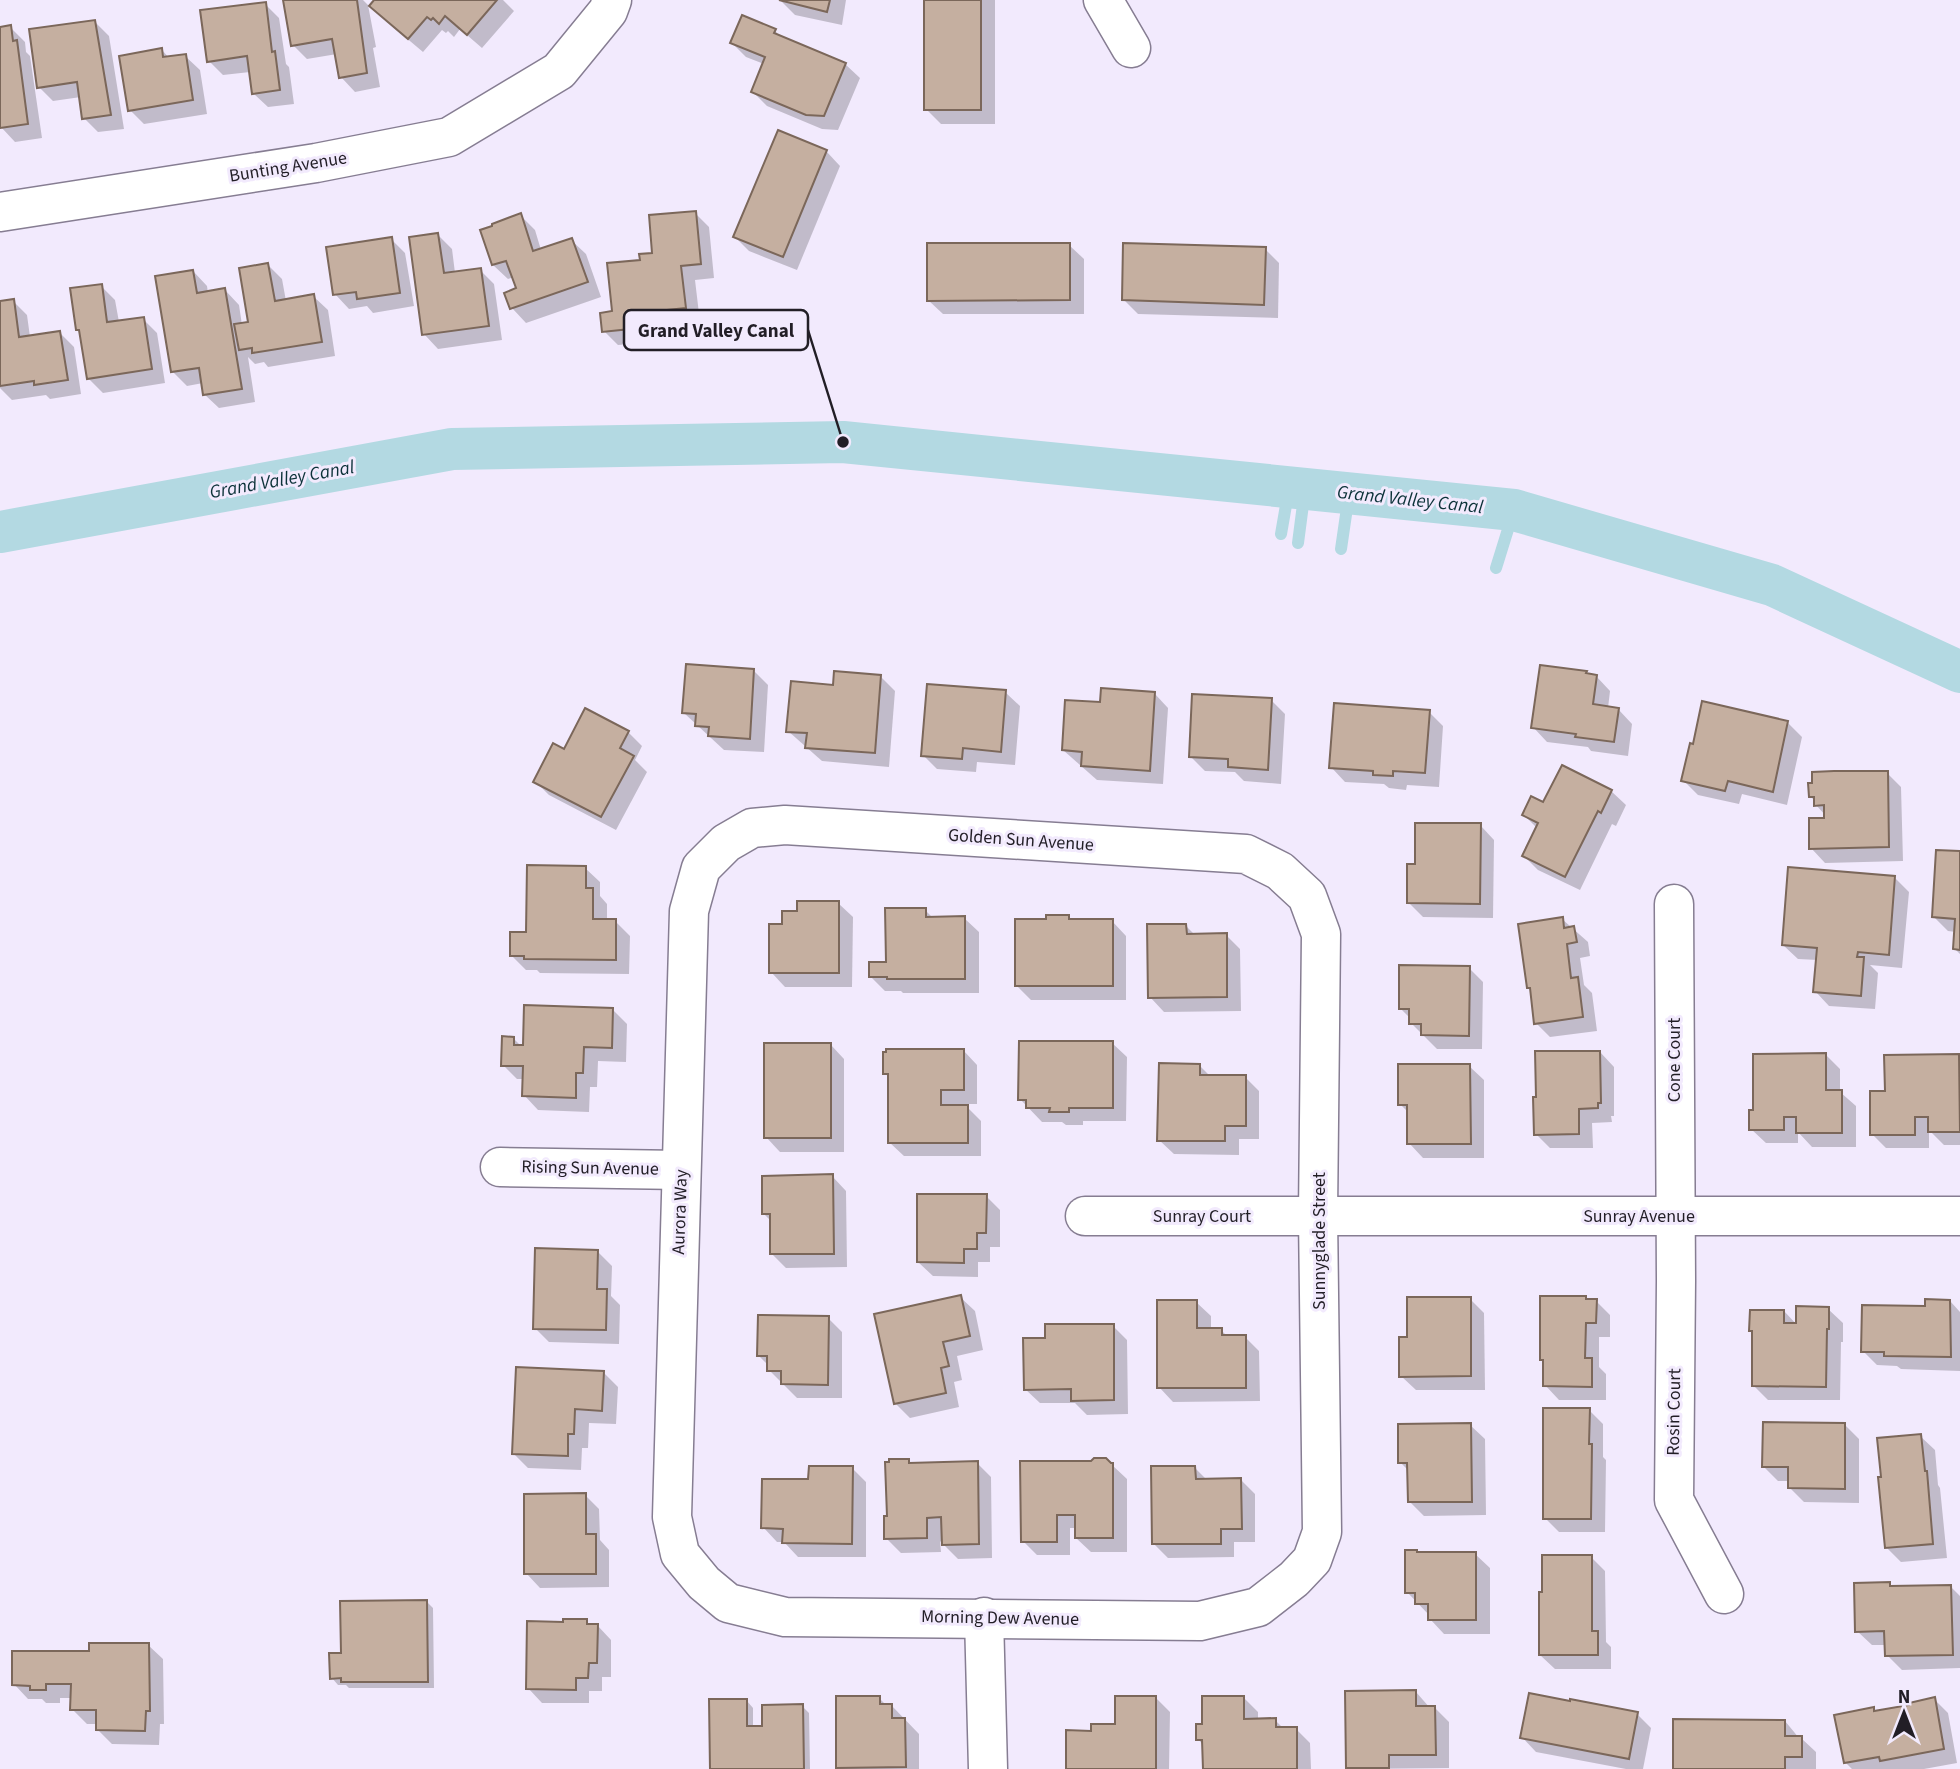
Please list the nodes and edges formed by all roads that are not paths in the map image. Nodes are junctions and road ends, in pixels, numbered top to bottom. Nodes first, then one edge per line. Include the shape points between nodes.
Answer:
1 (612, 0) edge
2 (1102, 0) edge
3 (1131, 48) dead end
4 (0, 212) edge
5 (726, 843) joint
6 (1307, 896) joint
7 (1674, 904) dead end
8 (500, 1167) dead end
9 (681, 1170) junction
10 (1318, 1215) junction
11 (1085, 1216) dead end
12 (1675, 1216) junction
13 (1960, 1216) edge
14 (1294, 1579) joint
15 (704, 1583) joint
16 (1724, 1594) dead end
17 (984, 1618) junction
18 (988, 1769) edge

1 - 4 street, Bunting Avenue via 559,71 449,137 316,163
2 - 3 street
5 - 6 street, Golden Sun Avenue via 752,828 785,825 1246,854 1280,871
5 - 9 street, Aurora Way via 701,868 689,911
6 - 10 street, Sunnyglade Street via 1321,934
7 - 12 street, Cone Court
8 - 9 street, Rising Sun Avenue
9 - 15 street, Aurora Way via 672,1517 680,1554
10 - 11 street, Sunray Court
10 - 12 street, Sunray Avenue
10 - 14 street, Sunnyglade Street via 1322,1532 1312,1560
12 - 13 street, Sunray Avenue
12 - 16 street, Rosin Court via 1674,1500
14 - 17 street, Morning Dew Avenue via 1258,1607 1200,1621
15 - 17 street, Morning Dew Avenue via 728,1603 785,1617
17 - 18 street

